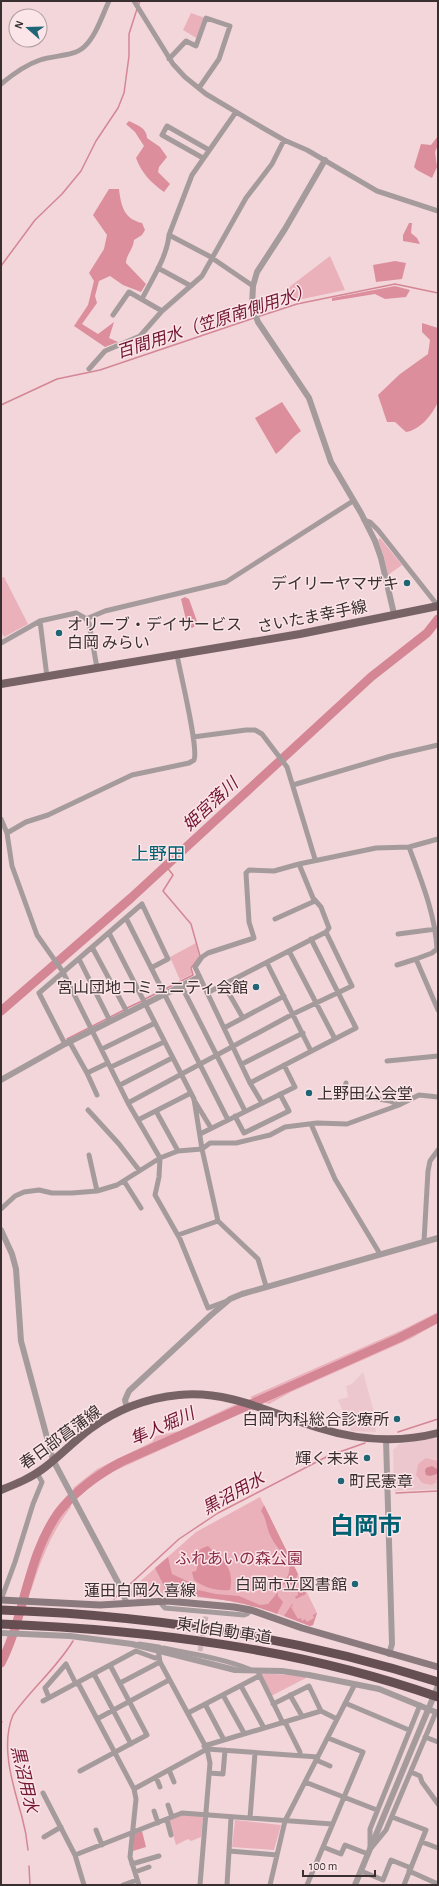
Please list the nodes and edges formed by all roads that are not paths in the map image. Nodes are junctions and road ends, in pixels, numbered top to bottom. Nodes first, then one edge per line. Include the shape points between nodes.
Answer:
1 (109, 1) edge
2 (134, 1) edge
3 (169, 59) junction
4 (1, 84) edge
5 (199, 88) junction
6 (236, 112) junction
7 (284, 140) junction
8 (209, 150) junction
9 (203, 158) junction
10 (325, 160) junction
11 (438, 211) edge
12 (169, 234) junction
13 (213, 259) junction
14 (158, 268) junction
15 (191, 286) junction
16 (253, 286) junction
17 (142, 299) junction
18 (162, 311) junction
19 (113, 315) dead end
20 (89, 368) dead end
21 (353, 501) junction
22 (364, 520) junction
23 (437, 606) edge
24 (394, 614) junction
25 (86, 619) junction
26 (40, 621) junction
27 (1, 643) edge
28 (177, 655) junction
29 (97, 668) junction
30 (47, 676) junction
31 (2, 683) edge
32 (193, 737) junction
33 (438, 745) edge
34 (293, 785) junction
35 (1, 819) edge
36 (7, 833) junction
37 (438, 838) edge
38 (409, 847) junction
39 (315, 860) junction
40 (300, 864) junction
41 (316, 901) junction
42 (126, 918) junction
43 (275, 919) dead end
44 (436, 929) junction
45 (326, 932) junction
46 (109, 933) junction
47 (398, 934) dead end
48 (311, 939) junction
49 (92, 947) junction
50 (289, 951) junction
51 (79, 959) junction
52 (416, 959) junction
53 (267, 963) junction
54 (397, 965) dead end
55 (151, 968) junction
56 (62, 971) junction
57 (199, 977) junction
58 (224, 984) junction
59 (181, 985) junction
60 (339, 992) junction
61 (207, 993) junction
62 (164, 994) junction
63 (284, 996) junction
64 (145, 1003) junction
65 (316, 1004) junction
66 (438, 1010) edge
67 (127, 1012) junction
68 (294, 1014) junction
69 (243, 1018) junction
70 (110, 1021) junction
71 (155, 1023) junction
72 (224, 1028) junction
73 (92, 1030) junction
74 (303, 1033) junction
75 (335, 1039) junction
76 (67, 1042) junction
77 (164, 1042) junction
78 (233, 1046) junction
79 (102, 1050) junction
80 (311, 1051) junction
81 (216, 1056) junction
82 (438, 1056) edge
83 (172, 1058) junction
84 (387, 1061) dead end
85 (242, 1064) junction
86 (109, 1065) junction
87 (199, 1065) junction
88 (284, 1065) junction
89 (87, 1073) junction
90 (181, 1075) junction
91 (1, 1080) edge
92 (250, 1082) junction
93 (346, 1083) dead end
94 (120, 1085) junction
95 (191, 1093) junction
96 (280, 1094) junction
97 (97, 1095) dead end
98 (438, 1097) edge
99 (194, 1099) junction
100 (128, 1103) junction
101 (262, 1103) junction
102 (398, 1105) junction
103 (88, 1110) dead end
104 (156, 1111) junction
105 (245, 1112) junction
106 (235, 1116) junction
107 (138, 1120) junction
108 (228, 1120) junction
109 (311, 1124) junction
110 (211, 1128) junction
111 (200, 1134) junction
112 (202, 1149) junction
113 (438, 1150) edge
114 (178, 1151) junction
115 (89, 1155) dead end
116 (160, 1158) junction
117 (139, 1170) junction
118 (124, 1181) junction
119 (97, 1191) junction
120 (141, 1208) dead end
121 (1, 1209) edge
122 (218, 1221) junction
123 (1, 1230) edge
124 (178, 1235) junction
125 (438, 1238) edge
126 (424, 1241) junction
127 (380, 1254) junction
128 (266, 1286) junction
129 (232, 1299) junction
130 (127, 1408) junction
131 (438, 1433) edge
132 (386, 1439) junction
133 (53, 1460) junction
134 (37, 1473) junction
135 (1, 1490) edge
136 (2, 1600) edge
137 (159, 1601) junction
138 (127, 1604) junction
139 (2, 1610) edge
140 (251, 1610) junction
141 (1, 1624) edge
142 (32, 1630) junction
143 (1, 1633) edge
144 (390, 1654) junction
145 (159, 1655) junction
146 (110, 1665) junction
147 (438, 1668) edge
148 (251, 1670) junction
149 (259, 1673) junction
150 (94, 1674) junction
151 (169, 1680) junction
152 (438, 1682) edge
153 (77, 1683) junction
154 (120, 1683) junction
155 (354, 1684) junction
156 (241, 1686) junction
157 (438, 1686) edge
158 (223, 1695) junction
159 (290, 1695) junction
160 (438, 1697) edge
161 (50, 1698) junction
162 (43, 1701) dead end
163 (129, 1702) junction
164 (345, 1703) junction
165 (205, 1704) junction
166 (273, 1704) junction
167 (420, 1705) junction
168 (113, 1710) junction
169 (321, 1711) junction
170 (188, 1713) junction
171 (437, 1713) edge
172 (302, 1716) junction
173 (97, 1719) junction
174 (337, 1719) junction
175 (284, 1722) junction
176 (264, 1728) junction
177 (409, 1730) junction
178 (244, 1733) junction
179 (425, 1737) junction
180 (328, 1738) junction
181 (224, 1740) junction
182 (438, 1742) edge
183 (131, 1744) junction
184 (206, 1747) junction
185 (225, 1750) junction
186 (114, 1753) junction
187 (255, 1753) junction
188 (300, 1755) junction
189 (317, 1758) junction
190 (330, 1766) dead end
191 (169, 1770) junction
192 (80, 1771) dead end
193 (411, 1772) junction
194 (209, 1773) junction
195 (156, 1777) junction
196 (174, 1782) dead end
197 (305, 1782) junction
198 (160, 1787) dead end
199 (134, 1790) junction
200 (43, 1793) dead end
201 (345, 1797) junction
202 (438, 1804) edge
203 (168, 1805) dead end
204 (377, 1810) junction
205 (154, 1811) dead end
206 (205, 1815) junction
207 (392, 1817) junction
208 (169, 1818) junction
209 (231, 1818) junction
210 (250, 1818) junction
211 (285, 1821) junction
212 (158, 1823) junction
213 (332, 1824) junction
214 (61, 1827) junction
215 (96, 1830) dead end
216 (132, 1833) junction
217 (171, 1835) dead end
218 (44, 1837) dead end
219 (422, 1842) junction
220 (102, 1845) junction
221 (323, 1847) junction
222 (438, 1848) edge
223 (229, 1851) junction
224 (369, 1852) junction
225 (75, 1855) junction
226 (277, 1855) junction
227 (159, 1856) dead end
228 (132, 1864) junction
229 (149, 1867) dead end
230 (410, 1870) junction
231 (361, 1871) junction
232 (135, 1872) junction
233 (138, 1883) edge
234 (438, 1884) edge
235 (84, 1885) edge
236 (123, 1885) edge
237 (200, 1885) edge
238 (227, 1885) edge
239 (270, 1885) edge
240 (307, 1885) edge
241 (355, 1885) edge
242 (404, 1885) edge

1 - 4 street via 93,36 83,48 77,52 41,59 26,65
2 - 3 street
3 - 5 street
3 - 5 street via 186,41 196,46 206,18 230,26 219,59
5 - 6 street
6 - 7 street
6 - 8 street
7 - 10 street
7 - 13 street via 272,164 246,198
8 - 9 street
8 - 9 street via 167,126 162,135
9 - 12 street via 192,175
10 - 11 street via 377,191
10 - 16 street via 257,272
12 - 13 street
12 - 14 street via 168,245
13 - 15 street via 202,276
13 - 16 street
14 - 15 street
14 - 17 street
15 - 18 street
16 - 21 street via 252,306 258,322 309,398 331,462
17 - 18 street
17 - 19 street via 129,292
18 - 20 street via 140,336 105,352
21 - 22 street
21 - 25 street via 226,582 105,611
22 - 23 street via 378,530
22 - 24 street via 381,558
23 - 24 main road, さいたま幸手線
24 - 28 main road, さいたま幸手線 via 300,634
25 - 26 street via 76,613
25 - 29 street
26 - 27 street
26 - 30 street
28 - 29 main road, さいたま幸手線
28 - 32 street
29 - 30 main road, さいたま幸手線
30 - 31 main road, さいたま幸手線
32 - 34 street via 255,730 262,734 287,767
32 - 36 street via 196,756 189,763 132,775
33 - 34 street
34 - 39 street
35 - 36 street
36 - 56 street via 12,866 37,935
37 - 38 street
38 - 39 street via 376,848
38 - 44 street
39 - 40 street
40 - 41 street via 312,898
40 - 57 street via 274,871 249,870 246,873 249,922 254,938 226,946 202,958 196,967
41 - 43 street
41 - 45 street via 329,928
42 - 46 street
42 - 55 street
42 - 55 street via 142,904 168,959
44 - 47 street
44 - 52 street via 437,949
45 - 48 street
45 - 60 street via 352,986
46 - 49 street
46 - 64 street
48 - 50 street
48 - 60 street
49 - 51 street
49 - 67 street
50 - 53 street
50 - 65 street
51 - 56 street
51 - 70 street
52 - 54 street
52 - 66 street
53 - 58 street
53 - 63 street
55 - 62 street
56 - 73 street
56 - 76 street via 39,994
57 - 59 street
57 - 61 street
58 - 61 street
58 - 69 street
59 - 62 street
59 - 81 street
60 - 65 street
60 - 75 street via 356,1028
61 - 72 street
62 - 64 street
62 - 87 street
63 - 68 street
63 - 69 street
64 - 67 street
64 - 71 street
65 - 68 street
65 - 75 street
67 - 70 street
68 - 74 street
68 - 78 street
69 - 72 street
70 - 73 street
71 - 77 street
71 - 79 street
72 - 78 street
73 - 76 street
73 - 79 street
74 - 80 street
74 - 85 street
75 - 80 street
76 - 89 street
76 - 91 street
77 - 83 street
77 - 86 street
78 - 81 street
78 - 85 street
79 - 86 street
80 - 88 street
81 - 87 street
81 - 105 street
82 - 84 street
83 - 90 street
83 - 94 street
85 - 92 street
86 - 89 street
86 - 94 street
87 - 90 street
87 - 108 street
88 - 92 street
88 - 96 street via 295,1087
89 - 97 street
90 - 95 street
90 - 100 street
92 - 101 street
93 - 102 street via 344,1093 390,1101
94 - 100 street
95 - 99 street
95 - 104 street
96 - 101 street
96 - 106 street via 289,1111 244,1133
98 - 102 street via 419,1094
99 - 110 street
99 - 111 street
100 - 107 street
101 - 105 street
102 - 109 street via 347,1124
103 - 117 street
104 - 107 street
104 - 114 street
105 - 106 street
106 - 108 street
107 - 116 street
108 - 110 street
109 - 112 street via 285,1127 236,1143 210,1143
109 - 127 street via 335,1179
110 - 111 street
111 - 112 street
112 - 114 street
112 - 122 street
113 - 126 street via 430,1161 428,1171
114 - 116 street
115 - 119 street
116 - 117 street
116 - 124 street via 156,1195
117 - 118 street
118 - 119 street
118 - 120 street
119 - 121 street via 72,1194 52,1194 39,1190 24,1192 14,1196
122 - 124 street
122 - 128 street via 258,1259
123 - 133 street via 16,1269 21,1341
124 - 129 street via 208,1308
125 - 126 street
126 - 127 street
127 - 128 street
128 - 129 street
129 - 130 street via 211,1315 129,1391 125,1400
130 - 132 main road, 春日部菖蒲線 via 146,1401 181,1395 215,1395 261,1406 318,1428
130 - 133 main road, 春日部菖蒲線 via 90,1429
131 - 132 main road, 春日部菖蒲線
132 - 144 street via 392,1644
133 - 134 main road, 春日部菖蒲線
133 - 138 street
134 - 135 main road, 春日部菖蒲線
134 - 136 street via 42,1482
136 - 138 main road, 蓮田白岡久喜線
137 - 138 main road, 蓮田白岡久喜線
137 - 140 main road, 蓮田白岡久喜線 via 221,1605
137 - 140 street via 165,1608 206,1613 244,1615
139 - 152 highway, 東北自動車道 via 146,1620 251,1635 341,1654
140 - 144 main road, 蓮田白岡久喜線
141 - 142 highway, 東北自動車道
142 - 143 street
142 - 145 street via 132,1644
142 - 160 highway, 東北自動車道 via 162,1636 258,1650 347,1670
144 - 147 main road, 蓮田白岡久喜線
145 - 146 street via 136,1651
145 - 148 street via 235,1670
145 - 148 street via 199,1653
145 - 151 street
145 - 154 street
146 - 150 street
146 - 154 street
148 - 149 street
149 - 155 street via 308,1675
149 - 156 street
149 - 166 street
150 - 153 street
150 - 168 street
151 - 163 street
151 - 170 street
153 - 161 street
153 - 161 street via 66,1664 45,1688
153 - 173 street
154 - 163 street
155 - 164 street
155 - 167 street via 379,1689
156 - 158 street
156 - 176 street
157 - 224 street
158 - 165 street
158 - 178 street
159 - 166 street
159 - 169 street via 309,1686
159 - 172 street
161 - 162 street
163 - 168 street
163 - 183 street via 147,1735
164 - 174 street
164 - 177 street
165 - 170 street
165 - 181 street
166 - 175 street
167 - 171 street
167 - 177 street
168 - 173 street
168 - 183 street
169 - 172 street
169 - 174 street
170 - 184 street
171 - 179 street
172 - 175 street
173 - 186 street
174 - 180 street
175 - 176 street
175 - 188 street
176 - 178 street
177 - 204 street
178 - 181 street
179 - 182 street
179 - 193 street
180 - 189 street
180 - 201 street via 363,1752
181 - 184 street
183 - 186 street
184 - 185 street
184 - 191 street
184 - 194 street via 210,1763
185 - 187 street
185 - 194 street via 223,1774
186 - 192 street
186 - 199 street
187 - 188 street
187 - 210 street
188 - 189 street
189 - 190 street
189 - 197 street
191 - 195 street
191 - 196 street
193 - 202 street via 420,1776
193 - 207 street
194 - 206 street
195 - 198 street
195 - 199 street
197 - 201 street
197 - 211 street
199 - 216 street via 136,1799
200 - 214 street
201 - 204 street
201 - 213 street
203 - 208 street
204 - 224 street via 370,1829
205 - 212 street
206 - 208 street via 182,1814
206 - 209 street
206 - 237 street
207 - 219 street via 426,1830
207 - 224 street via 386,1830
208 - 212 street
208 - 217 street
209 - 210 street
209 - 223 street
210 - 211 street
211 - 213 street
211 - 226 street
212 - 216 street
213 - 221 street
214 - 218 street
214 - 225 street
215 - 220 street
216 - 220 street
216 - 228 street
219 - 222 street
219 - 230 street
220 - 225 street
221 - 224 street via 341,1854 345,1845
221 - 240 street
223 - 226 street
223 - 238 street
224 - 231 street
225 - 235 street
226 - 239 street
227 - 228 street
228 - 232 street
229 - 232 street
230 - 231 street via 391,1860 383,1880
230 - 234 street
230 - 242 street
231 - 241 street
232 - 233 street
233 - 236 street

